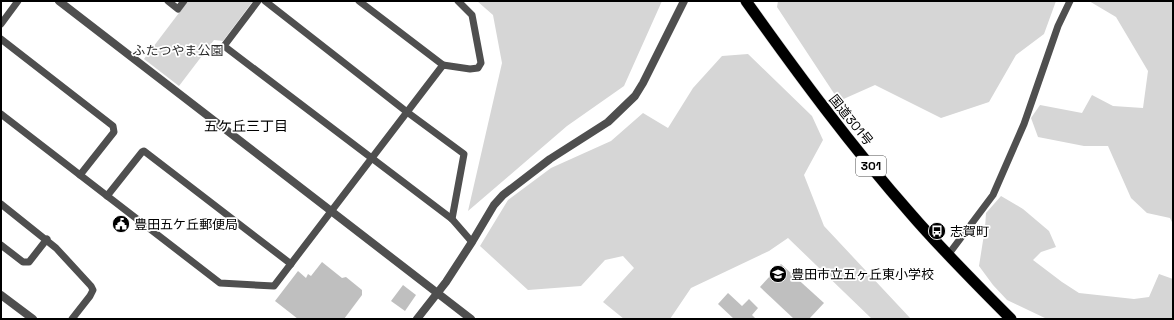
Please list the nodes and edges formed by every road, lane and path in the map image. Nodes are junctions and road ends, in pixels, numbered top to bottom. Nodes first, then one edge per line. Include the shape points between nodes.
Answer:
1 (18, 1) edge
2 (59, 1) edge
3 (168, 1) edge
4 (184, 1) edge
5 (258, 1) edge
6 (265, 1) edge
7 (359, 1) edge
8 (458, 1) edge
9 (684, 1) edge
10 (746, 1) edge
11 (1070, 1) edge
12 (1, 24) edge
13 (1, 39) edge
14 (443, 65) junction
15 (408, 112) junction
16 (1, 114) edge
17 (372, 159) junction
18 (80, 175) junction
19 (107, 196) junction
20 (1, 204) edge
21 (331, 210) junction
22 (452, 219) junction
23 (47, 239) junction
24 (472, 242) junction
25 (1, 245) edge
26 (948, 255) junction
27 (291, 264) junction
28 (437, 293) junction
29 (1, 295) edge
30 (32, 319) edge
31 (72, 319) edge
32 (417, 319) edge
33 (471, 319) edge
34 (1011, 319) edge

1 - 12 street
2 - 21 street
3 - 4 street via 178,9
5 - 17 street via 224,46
6 - 15 street
7 - 14 street
8 - 14 street via 472,15 481,63 478,68 470,69
9 - 24 street via 635,96 608,122 550,159 503,195 494,205
10 - 26 highway, 国道301号 / 301 via 819,102 910,214
11 - 26 street via 1058,26 1024,124 993,195
13 - 18 street via 113,126 114,132
14 - 15 street
15 - 17 street
15 - 22 street via 464,154
16 - 18 street
17 - 21 street
17 - 22 street
18 - 19 street
19 - 27 street via 220,282 274,286
19 - 27 street via 144,151
20 - 23 street
21 - 27 street
21 - 28 street
22 - 24 street
23 - 25 street via 26,263
23 - 31 street via 93,290
24 - 28 street
26 - 34 highway, 国道301号 / 301
28 - 32 street
28 - 33 street
29 - 30 street

